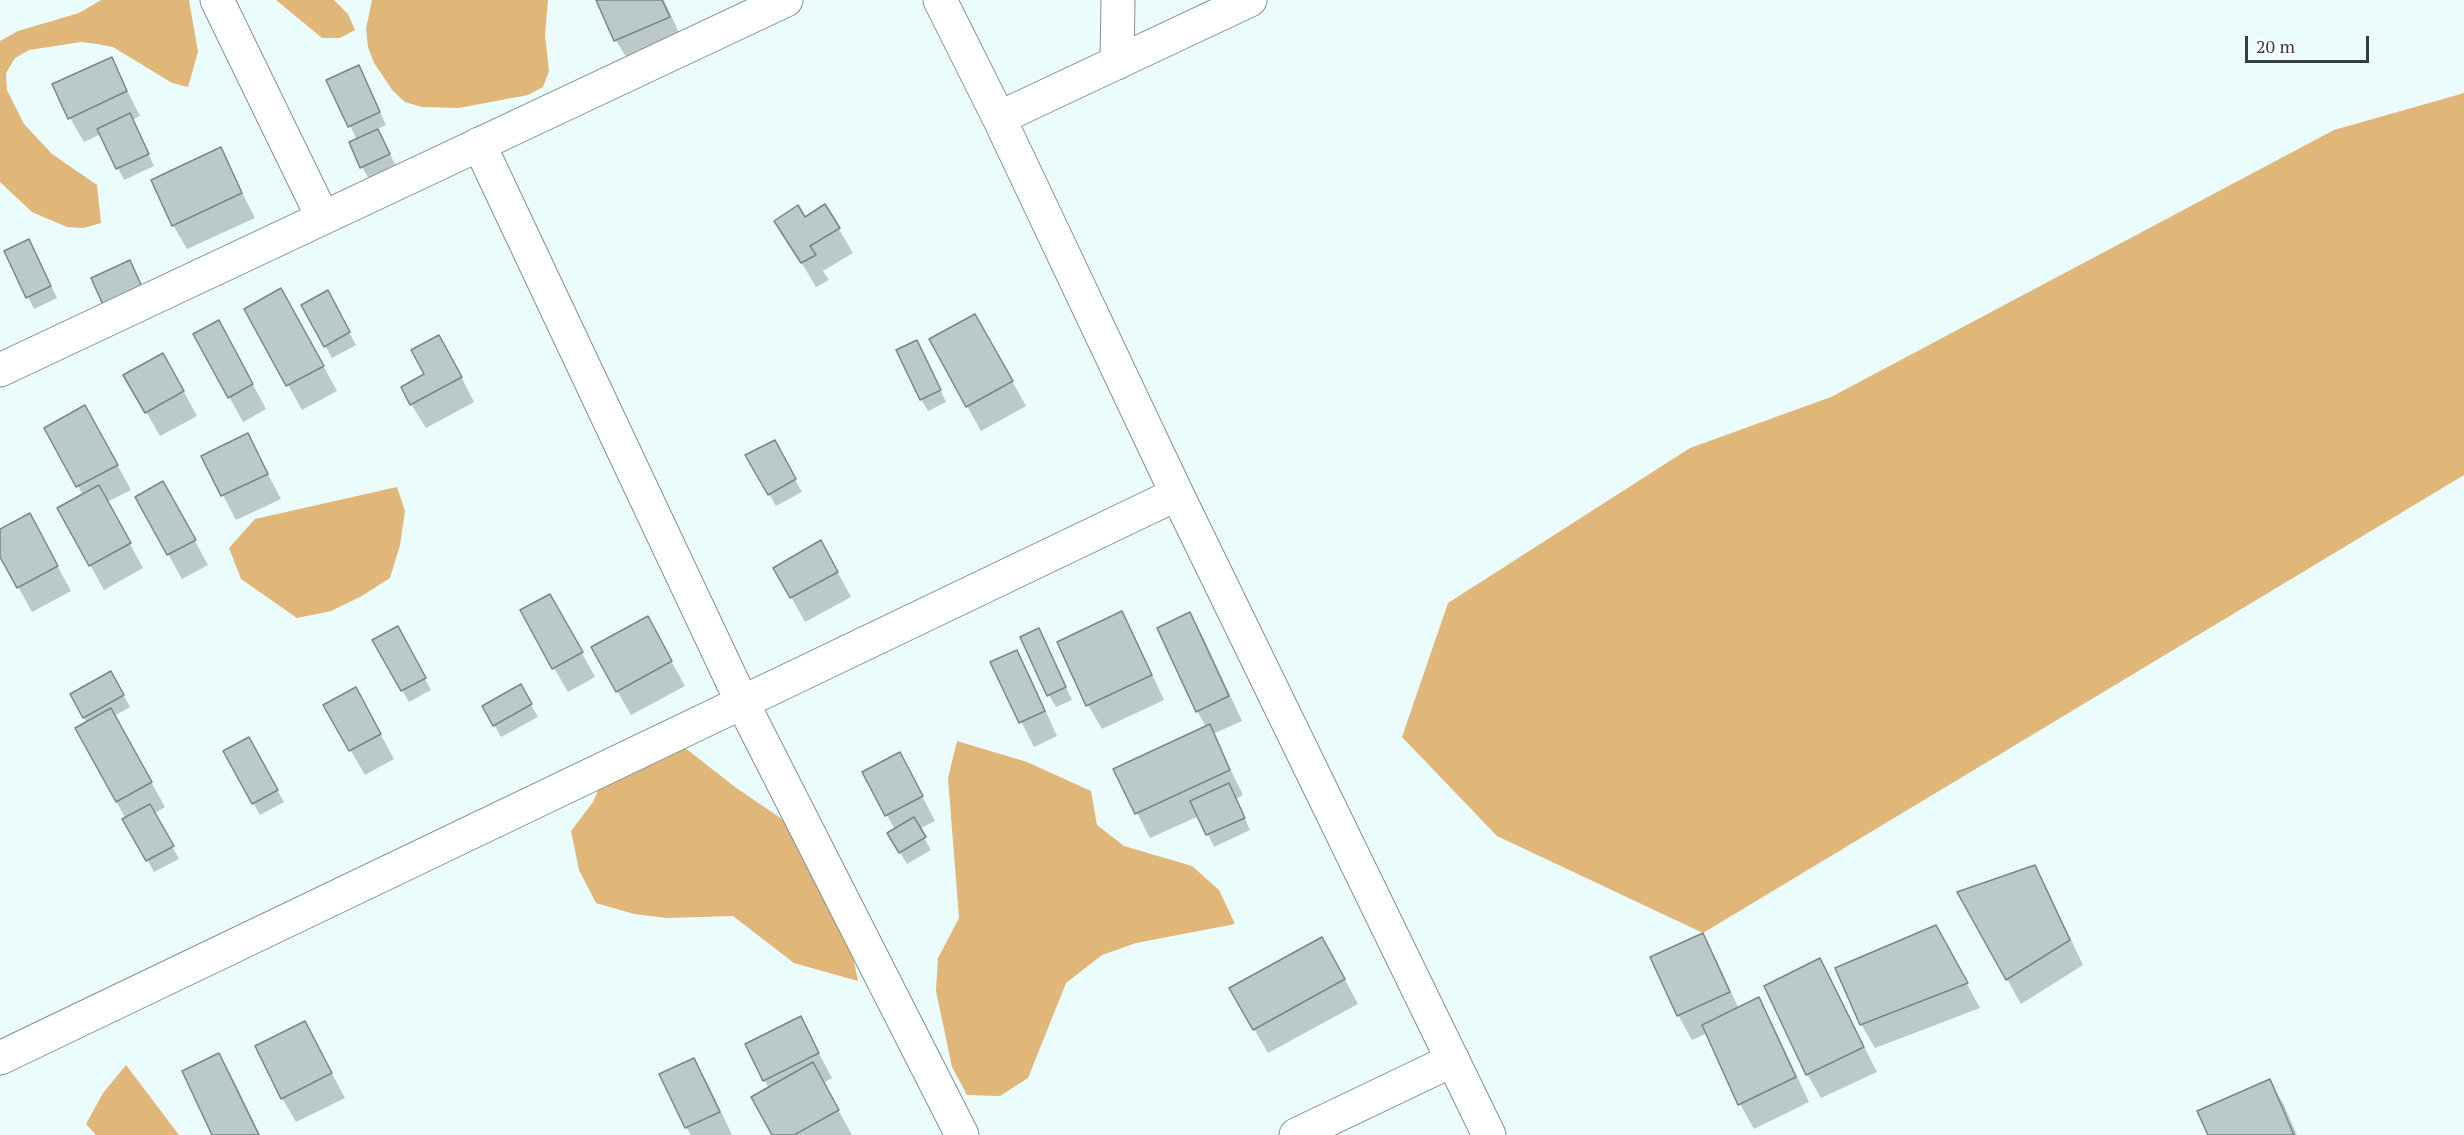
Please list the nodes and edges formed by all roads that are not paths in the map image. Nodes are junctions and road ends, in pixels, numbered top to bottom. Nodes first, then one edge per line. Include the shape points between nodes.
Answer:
1 (217, 0) edge
2 (786, 0) edge
3 (940, 0) edge
4 (1118, 0) edge
5 (1250, 0) edge
6 (1117, 63) junction
7 (999, 118) junction
8 (479, 144) junction
9 (323, 218) junction
10 (0, 370) edge
11 (1177, 494) junction
12 (742, 702) junction
13 (0, 1058) edge
14 (1453, 1060) junction
15 (962, 1135) edge
16 (1296, 1135) edge
17 (1490, 1135) edge

1 - 9 street
2 - 8 street
3 - 7 street
4 - 6 street
5 - 6 street
6 - 7 street
7 - 11 street
8 - 9 street
8 - 12 street
9 - 10 street
11 - 12 street
11 - 14 street
12 - 13 street
12 - 15 street
14 - 16 street
14 - 17 street

